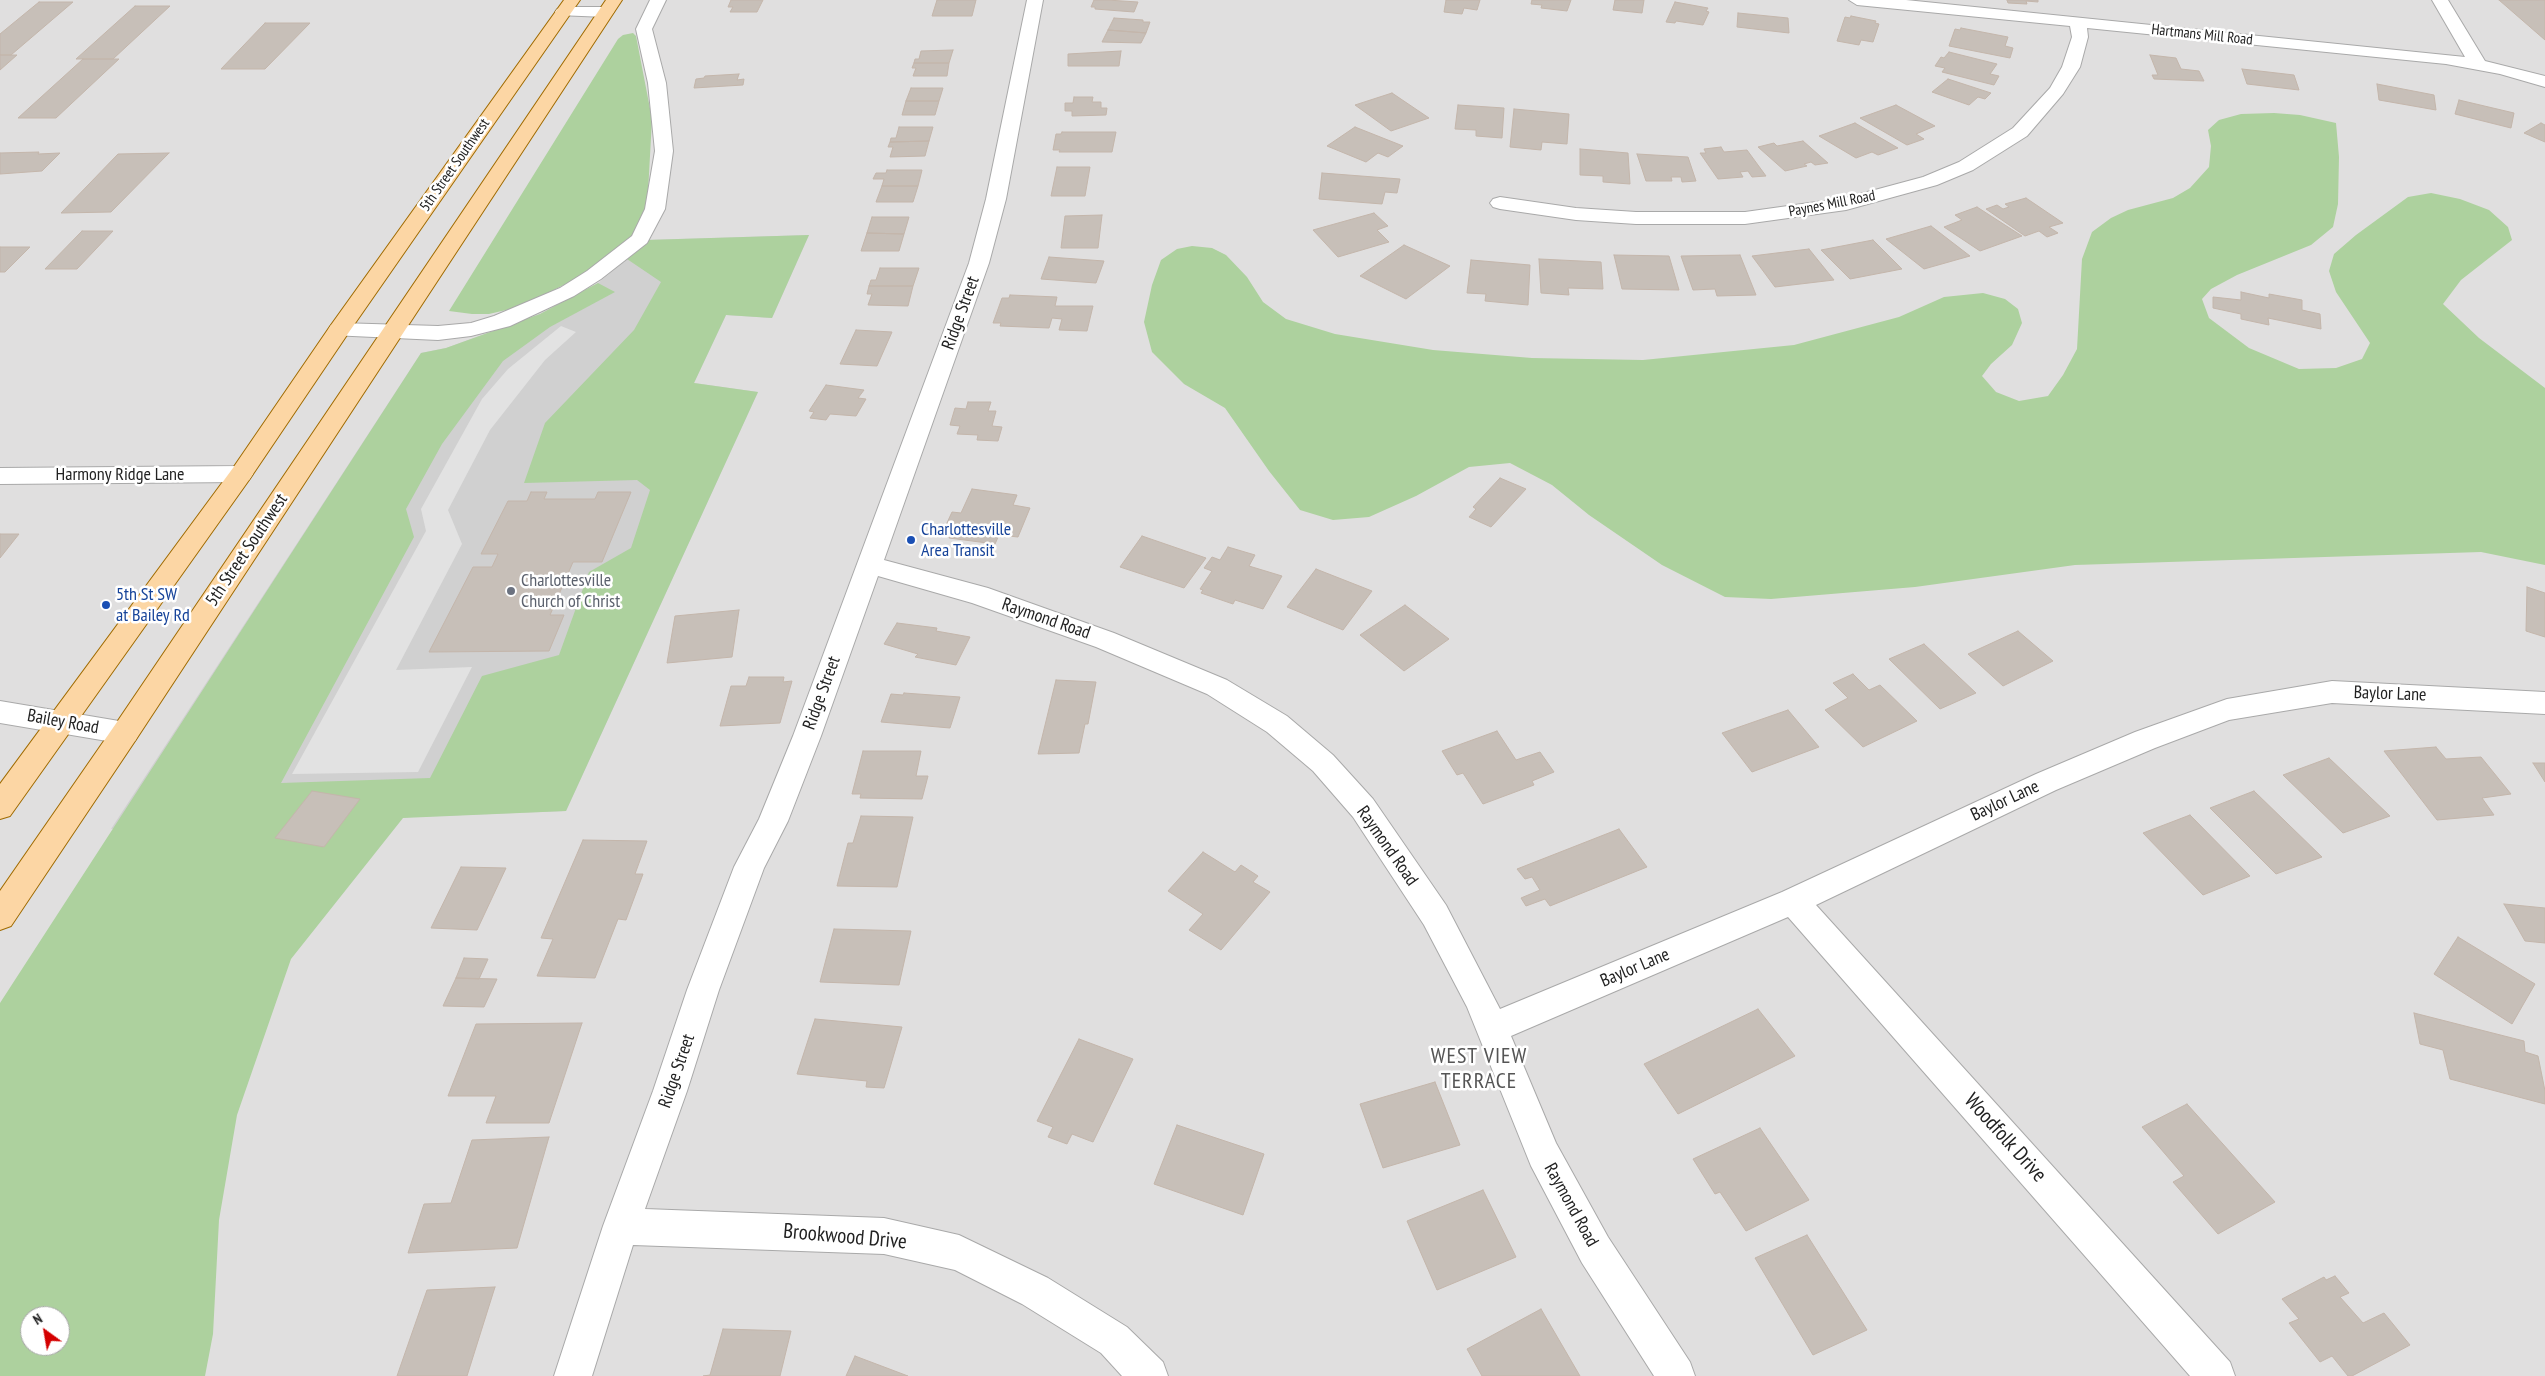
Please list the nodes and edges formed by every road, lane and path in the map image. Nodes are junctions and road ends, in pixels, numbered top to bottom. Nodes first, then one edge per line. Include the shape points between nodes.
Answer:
1 (658, 0) edge
2 (1035, 0) edge
3 (1857, 0) edge
4 (2440, 0) edge
5 (568, 6) edge
6 (610, 6) edge
7 (2077, 22) junction
8 (2478, 64) junction
9 (2545, 82) edge
10 (1500, 203) dead end
11 (339, 330) junction
12 (392, 333) junction
13 (241, 474) junction
14 (0, 476) edge
15 (869, 565) junction
16 (2545, 702) edge
17 (0, 712) edge
18 (60, 723) junction
19 (125, 733) junction
20 (0, 807) edge
21 (1793, 901) junction
22 (0, 916) edge
23 (1492, 1028) junction
24 (621, 1226) junction
25 (573, 1376) edge
26 (1149, 1376) edge
27 (1676, 1376) edge
28 (2216, 1376) edge

1 - 12 street via 644,29 657,83 664,151 655,209 640,239 567,292 502,321 438,333
2 - 15 street, Ridge Street via 996,199 979,263
3 - 7 street, Hartmans Mill Road
4 - 8 street
5 - 6 street
5 - 11 main road, 5th Street Southwest
6 - 12 main road, 5th Street Southwest
7 - 8 street, Hartmans Mill Road
7 - 10 street, Paynes Mill Road via 2080,37 2070,67 2040,112 1995,150 1930,180 1846,204 1745,218 1628,218
8 - 9 street, Hartmans Mill Road
11 - 12 street
11 - 13 main road, 5th Street Southwest
12 - 19 main road, 5th Street Southwest
13 - 14 street, Harmony Ridge Lane
13 - 18 main road, 5th Street Southwest
15 - 23 street, Raymond Road via 979,595 1105,640 1217,687 1277,724 1323,763 1363,808 1435,915
15 - 24 street, Ridge Street via 780,804 749,868 703,990
16 - 21 street, Baylor Lane via 2332,692 2227,710 2046,782
17 - 18 street, Bailey Road
18 - 19 street, Bailey Road
18 - 20 main road, 5th Street Southwest
19 - 22 main road, 5th Street Southwest
21 - 23 street, Baylor Lane
21 - 28 street, Woodfolk Drive
23 - 27 street, Raymond Road via 1543,1154 1595,1250
24 - 25 street, Ridge Street
24 - 26 street, Brookwood Drive via 884,1236 959,1252 1035,1291 1106,1335

